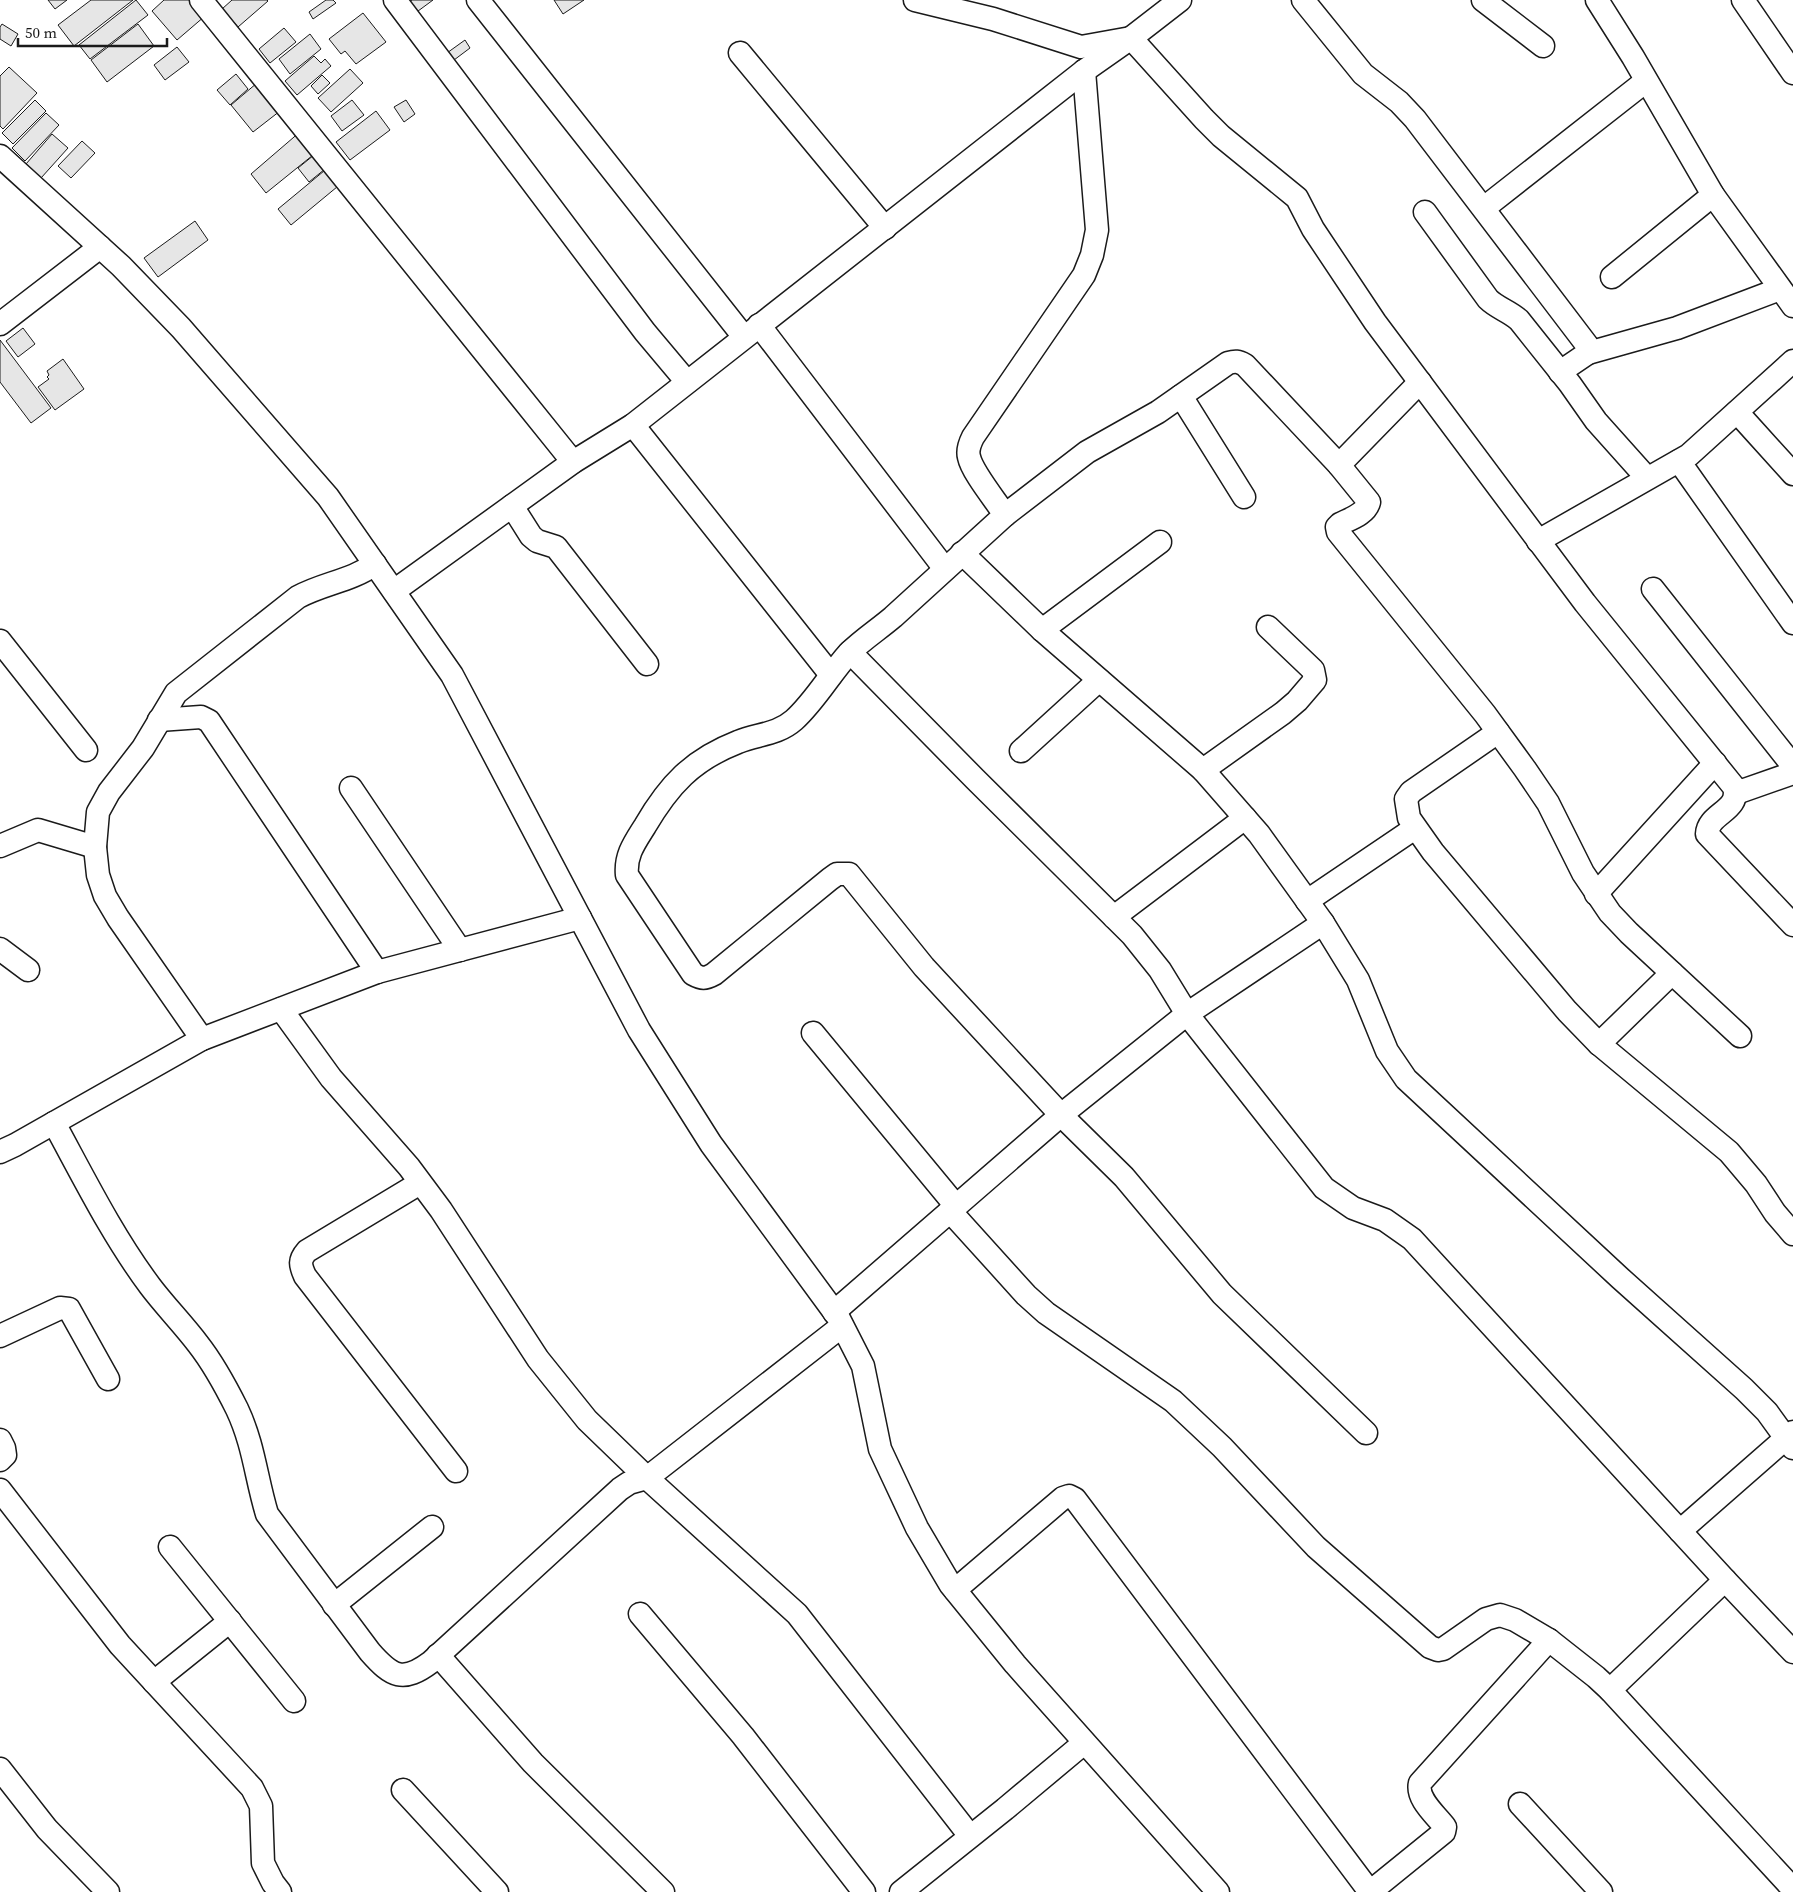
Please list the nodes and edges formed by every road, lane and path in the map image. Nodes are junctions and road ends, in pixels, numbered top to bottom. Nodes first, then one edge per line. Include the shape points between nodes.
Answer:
1 (201, 0) edge
2 (394, 0) edge
3 (478, 0) edge
4 (915, 0) edge
5 (1180, 0) edge
6 (1303, 0) edge
7 (1483, 0) edge
8 (1597, 0) edge
9 (1744, 0) edge
10 (1131, 38) junction
11 (1785, 44) edge
12 (1543, 46) dead end
13 (740, 53) dead end
14 (1084, 71) junction
15 (1793, 73) edge
16 (1646, 81) junction
17 (0, 156) edge
18 (1713, 195) junction
19 (1484, 208) junction
20 (1424, 212) dead end
21 (885, 228) junction
22 (100, 247) junction
23 (1612, 277) dead end
24 (1787, 298) edge
25 (0, 324) edge
26 (752, 331) junction
27 (1588, 353) junction
28 (1793, 361) edge
29 (1560, 372) junction
30 (686, 382) junction
31 (1420, 382) junction
32 (1181, 396) junction
33 (1737, 412) junction
34 (633, 424) junction
35 (1679, 461) junction
36 (573, 462) junction
37 (1339, 465) junction
38 (1793, 474) edge
39 (1647, 478) junction
40 (1244, 497) dead end
41 (512, 506) junction
42 (1005, 515) junction
43 (1538, 541) junction
44 (1160, 542) dead end
45 (962, 553) junction
46 (375, 564) junction
47 (945, 569) junction
48 (1652, 589) dead end
49 (394, 591) junction
50 (1793, 623) edge
51 (1268, 626) dead end
52 (1042, 630) junction
53 (0, 640) edge
54 (850, 652) junction
55 (647, 664) dead end
56 (831, 675) junction
57 (1100, 680) junction
58 (159, 720) junction
59 (1492, 724) junction
60 (86, 750) dead end
61 (1020, 751) dead end
62 (1715, 763) junction
63 (1793, 766) edge
64 (1203, 770) junction
65 (1793, 773) edge
66 (351, 788) dead end
67 (1736, 794) junction
68 (1410, 815) junction
69 (1245, 818) junction
70 (0, 846) edge
71 (95, 847) junction
72 (1596, 894) junction
73 (1307, 901) junction
74 (1114, 917) junction
75 (580, 918) junction
76 (1323, 923) junction
77 (1793, 925) edge
78 (0, 949) edge
79 (460, 950) junction
80 (28, 970) dead end
81 (377, 972) junction
82 (1672, 973) junction
83 (281, 1009) junction
84 (1187, 1014) junction
85 (813, 1033) dead end
86 (1740, 1036) dead end
87 (202, 1039) junction
88 (1599, 1044) junction
89 (1061, 1115) junction
90 (54, 1123) junction
91 (0, 1152) edge
92 (420, 1183) junction
93 (953, 1208) junction
94 (1793, 1234) edge
95 (838, 1319) junction
96 (0, 1336) edge
97 (108, 1380) dead end
98 (1366, 1433) dead end
99 (0, 1440) edge
100 (1791, 1440) edge
101 (0, 1460) edge
102 (456, 1471) dead end
103 (647, 1478) junction
104 (0, 1490) edge
105 (432, 1527) dead end
106 (1680, 1531) junction
107 (170, 1547) dead end
108 (1724, 1580) junction
109 (955, 1590) junction
110 (334, 1604) junction
111 (640, 1614) dead end
112 (230, 1620) junction
113 (1549, 1640) junction
114 (1793, 1652) edge
115 (438, 1655) junction
116 (154, 1682) junction
117 (1610, 1690) junction
118 (294, 1701) dead end
119 (1084, 1743) junction
120 (0, 1768) edge
121 (403, 1790) dead end
122 (1520, 1804) dead end
123 (970, 1836) junction
124 (911, 1889) edge
125 (1793, 1889) edge
126 (108, 1892) edge
127 (280, 1892) edge
128 (497, 1892) edge
129 (663, 1892) edge
130 (864, 1892) edge
131 (1218, 1892) edge
132 (1370, 1892) edge
133 (1601, 1892) edge

1 - 36 street
2 - 30 street
3 - 26 street
4 - 10 street via 993,19 1082,47
5 - 10 street
6 - 19 street via 1363,74 1415,118
7 - 12 street
8 - 16 street
9 - 11 street
10 - 14 street
10 - 31 street via 1221,136 1297,198 1313,229 1374,322
11 - 15 street
13 - 21 street
14 - 21 street
14 - 42 street via 1097,230 1092,255 1084,275 969,446 974,468
16 - 18 street
16 - 19 street
17 - 22 street
18 - 23 street
18 - 24 street
19 - 27 street via 1587,345
20 - 29 street via 1488,299 1519,320
21 - 26 street
22 - 25 street
22 - 46 street via 182,328 322,489
24 - 27 street
26 - 30 street
26 - 47 street
27 - 29 street
28 - 33 street
29 - 39 street via 1610,438
30 - 34 street
31 - 37 street
31 - 43 street
32 - 37 street via 1228,363 1240,362
32 - 40 street
32 - 42 street via 1087,452
33 - 35 street
33 - 38 street
34 - 36 street
34 - 56 street
35 - 39 street
35 - 50 street
36 - 41 street
37 - 59 street via 1369,502 1363,512 1340,524 1338,532
39 - 43 street
41 - 49 street
41 - 55 street via 531,536 556,548
42 - 45 street
43 - 62 street
44 - 52 street
45 - 47 street
45 - 52 street
46 - 49 street
46 - 58 street via 362,573 314,588 298,598 176,693
47 - 54 street
48 - 63 street
49 - 75 street via 452,676
51 - 64 street via 1308,664 1315,680 1283,713
52 - 57 street
53 - 60 street
54 - 56 street
54 - 74 street
56 - 89 street via 793,720 776,732 739,741 715,752 673,785 661,799 628,855 627,874 693,974 701,979 714,974 837,874 849,874 924,967
57 - 61 street
57 - 64 street
58 - 71 street via 98,812
58 - 81 street via 202,717 209,721
59 - 68 street via 1411,792
59 - 72 street via 1548,803
62 - 67 street
62 - 72 street
64 - 69 street
65 - 67 street
66 - 79 street
67 - 77 street via 1733,803 1711,824 1707,834
68 - 73 street
68 - 88 street via 1433,852
69 - 73 street
69 - 74 street
70 - 71 street via 38,830
71 - 87 street via 98,875 105,896
72 - 82 street via 1610,914
73 - 76 street
74 - 84 street via 1160,970
75 - 79 street
75 - 95 street via 639,1030 711,1144
76 - 84 street
76 - 100 street via 1358,980 1387,1051 1406,1079 1744,1389
78 - 80 street
79 - 81 street
81 - 83 street
82 - 86 street
82 - 88 street
83 - 87 street
83 - 92 street via 331,1078
84 - 89 street
84 - 106 street via 1324,1188 1353,1208 1385,1220 1412,1239
85 - 93 street
87 - 90 street
88 - 94 street via 1729,1152
89 - 93 street
89 - 98 street via 1124,1176 1222,1294
90 - 91 street
90 - 110 street via 130,1257 150,1287 199,1345 219,1376 250,1442 267,1514
92 - 102 street via 307,1251 300,1266
92 - 103 street via 538,1358 587,1420
93 - 95 street
93 - 113 street via 1026,1295 1173,1402 1222,1447 1316,1548 1430,1647 1443,1649 1486,1619 1500,1615
95 - 103 street
95 - 109 street via 863,1366 880,1449 916,1528
96 - 97 street via 60,1308 69,1309
99 - 101 street via 5,1455
100 - 106 street
103 - 115 street via 620,1489
103 - 123 street via 797,1614
104 - 116 street via 120,1645
105 - 110 street
106 - 108 street
107 - 112 street
108 - 114 street
108 - 117 street
109 - 119 street
109 - 132 street via 1063,1498 1075,1499
110 - 115 street via 380,1664 394,1673 416,1672
111 - 130 street via 743,1736
112 - 116 street
112 - 118 street
113 - 117 street
113 - 132 street via 1420,1783 1418,1790 1444,1827 1444,1832
115 - 129 street via 534,1763
116 - 127 street via 252,1788 261,1806 263,1862
117 - 125 street
119 - 123 street
119 - 131 street
120 - 126 street via 47,1829
121 - 128 street
122 - 133 street
123 - 124 street

